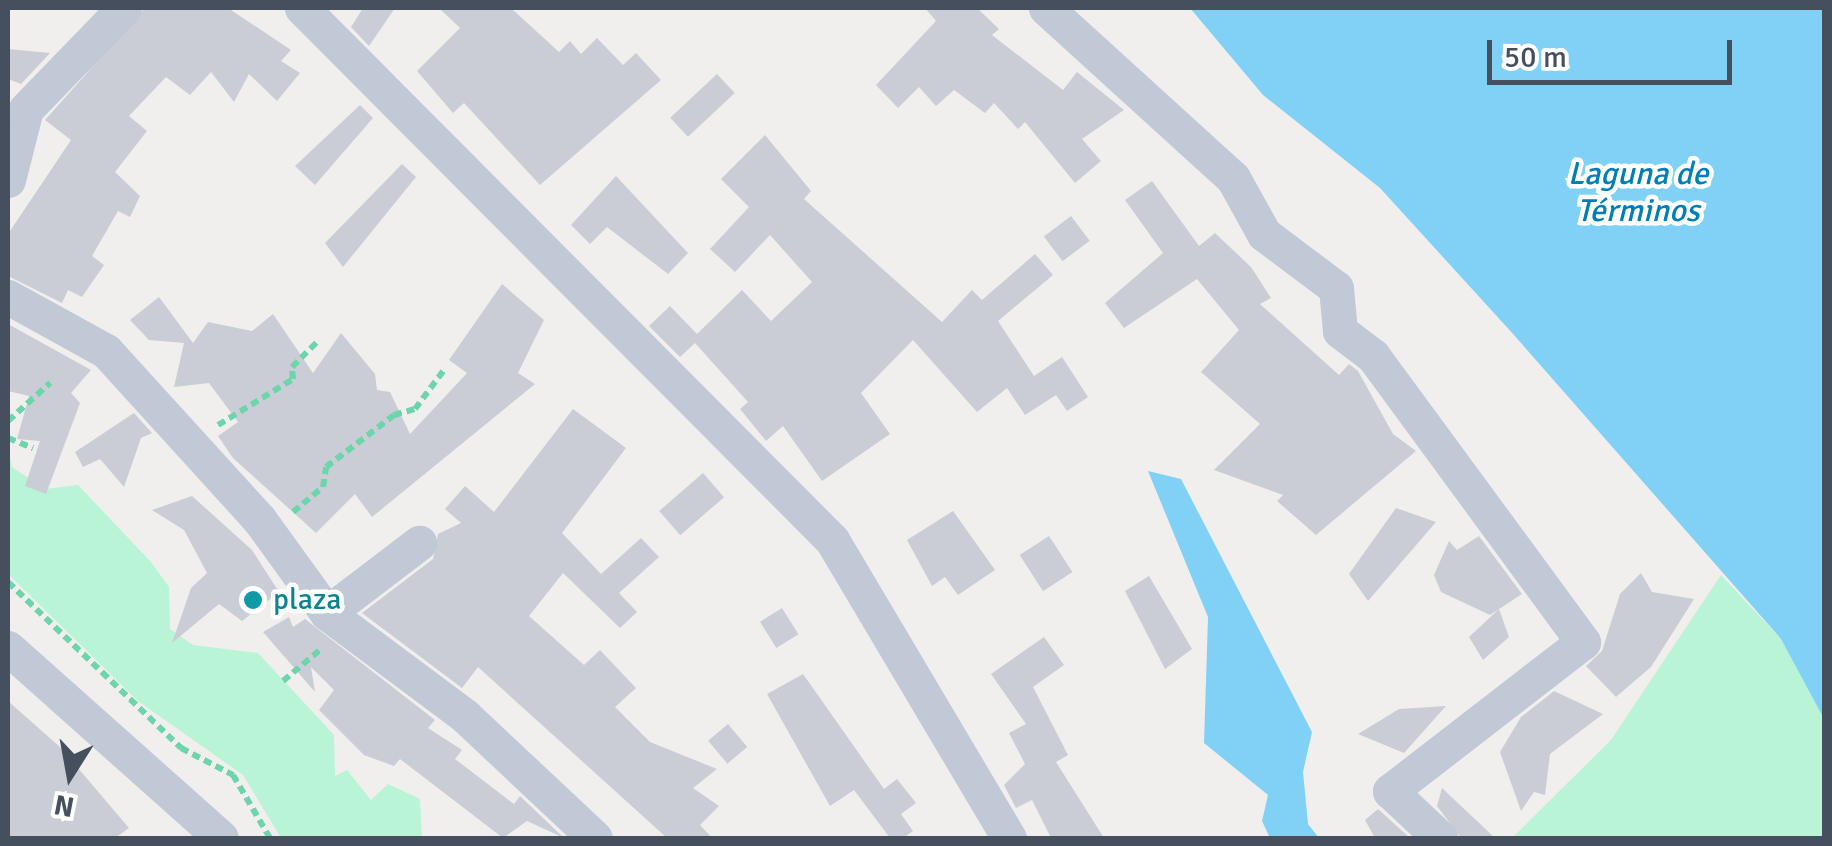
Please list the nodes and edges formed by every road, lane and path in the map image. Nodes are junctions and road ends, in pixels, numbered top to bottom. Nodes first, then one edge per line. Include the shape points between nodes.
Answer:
1 (124, 8) edge
2 (302, 8) edge
3 (1046, 8) edge
4 (8, 180) edge
5 (8, 296) edge
6 (317, 342) dead end
7 (444, 370) dead end
8 (50, 382) dead end
9 (8, 421) edge
10 (8, 438) edge
11 (186, 444) junction
12 (32, 448) dead end
13 (271, 533) junction
14 (420, 543) dead end
15 (8, 582) edge
16 (336, 620) junction
17 (8, 648) edge
18 (282, 681) dead end
19 (221, 838) edge
20 (270, 838) edge
21 (595, 838) edge
22 (1009, 838) edge
23 (1440, 838) edge

1 - 4 street via 26,110
2 - 22 street via 832,540
3 - 23 street via 1232,178 1264,234 1336,288 1340,331 1373,356 1583,642 1390,791
5 - 11 street via 106,351
6 - 11 path via 292,367 294,378
7 - 13 path via 415,410 394,415 326,467 323,487
8 - 9 path
10 - 12 path
11 - 13 street
13 - 16 street
14 - 16 street
15 - 20 path via 181,748 233,776
16 - 18 path
16 - 21 street via 465,716
17 - 19 street

